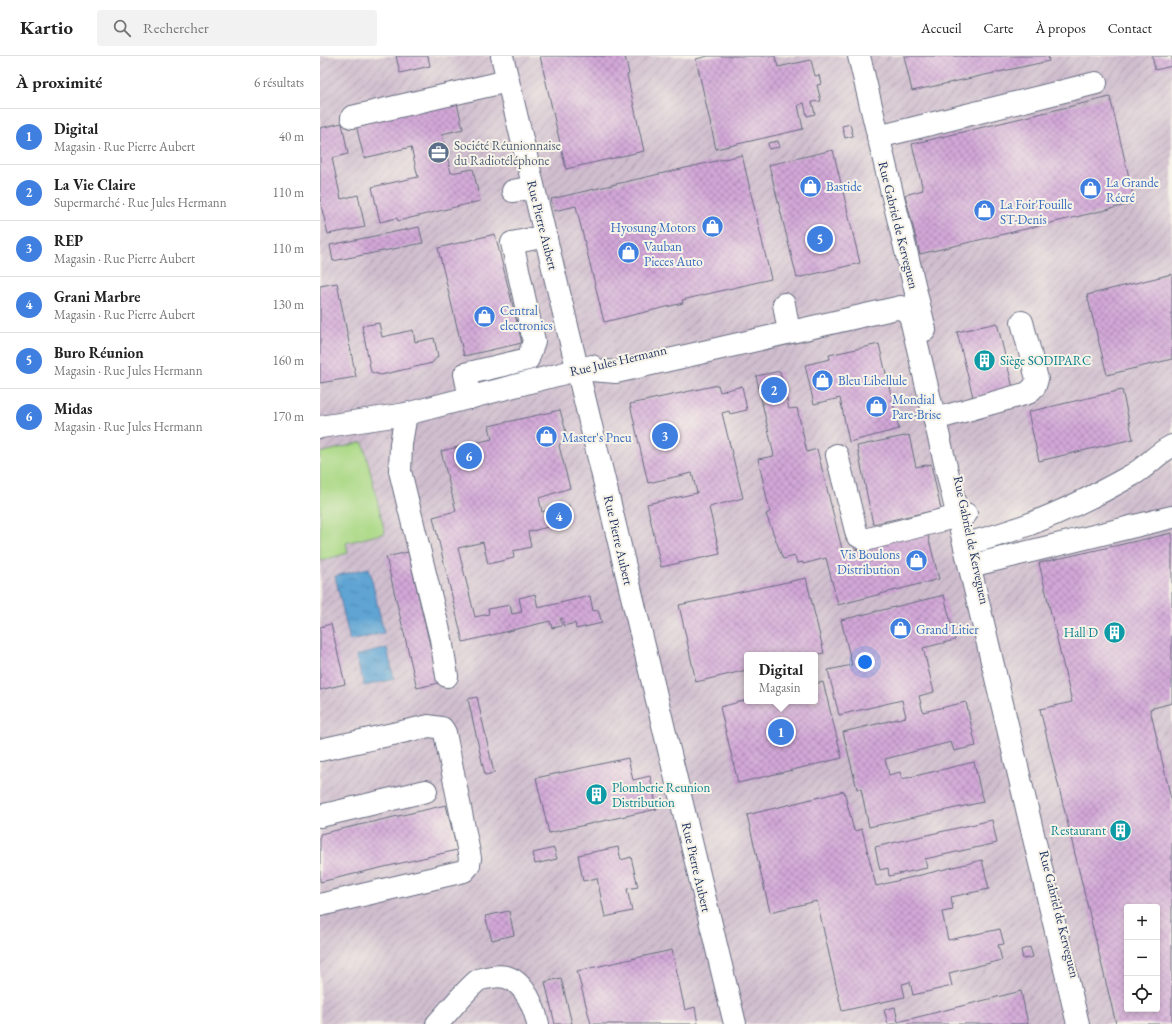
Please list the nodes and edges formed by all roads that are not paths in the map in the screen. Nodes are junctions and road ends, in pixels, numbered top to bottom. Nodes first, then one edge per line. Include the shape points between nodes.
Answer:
1 (502, 56) edge
2 (860, 56) edge
3 (508, 81) junction
4 (1096, 83) dead end
5 (352, 117) dead end
6 (878, 137) junction
7 (546, 236) junction
8 (916, 294) junction
9 (1022, 322) dead end
10 (578, 369) junction
11 (470, 398) junction
12 (406, 414) junction
13 (946, 416) junction
14 (320, 427) edge
15 (1172, 446) edge
16 (837, 455) dead end
17 (962, 516) junction
18 (1172, 517) edge
19 (973, 542) junction
20 (978, 564) junction
21 (447, 676) dead end
22 (320, 750) edge
23 (426, 791) dead end
24 (320, 816) edge
25 (320, 905) edge
26 (438, 1024) edge
27 (538, 1024) edge
28 (735, 1024) edge
29 (1078, 1024) edge
30 (1087, 1024) edge

1 - 3 street, Rue Pierre Aubert
2 - 6 street, Rue Gabriel de Kerveguen
3 - 5 street
3 - 7 street, Rue Pierre Aubert via 523,189
4 - 6 street
6 - 8 street, Rue Gabriel de Kerveguen
7 - 10 street, Rue Pierre Aubert
7 - 11 street via 512,244 534,341 528,359 465,374
8 - 10 street, Rue Jules Hermann via 785,312
8 - 13 street, Rue Gabriel de Kerveguen
9 - 13 street via 1037,379 1035,386 1028,393
10 - 11 street, Rue Jules Hermann
10 - 17 street via 616,372 901,307 910,315
10 - 28 street, Rue Pierre Aubert
11 - 12 street, Rue Jules Hermann
12 - 14 street, Rue Jules Hermann
12 - 21 street via 400,471 441,639
13 - 17 street, Rue Gabriel de Kerveguen
15 - 19 street via 1135,473 1074,506 1005,534
16 - 17 street via 857,535 861,539
17 - 19 street, Rue Gabriel de Kerveguen
17 - 29 street
18 - 20 street
19 - 20 street, Rue Gabriel de Kerveguen
20 - 30 street, Rue Gabriel de Kerveguen
22 - 25 street via 429,726 442,728 470,858 469,865 464,871
23 - 24 street
26 - 27 street via 478,980 494,976 508,977 525,990

